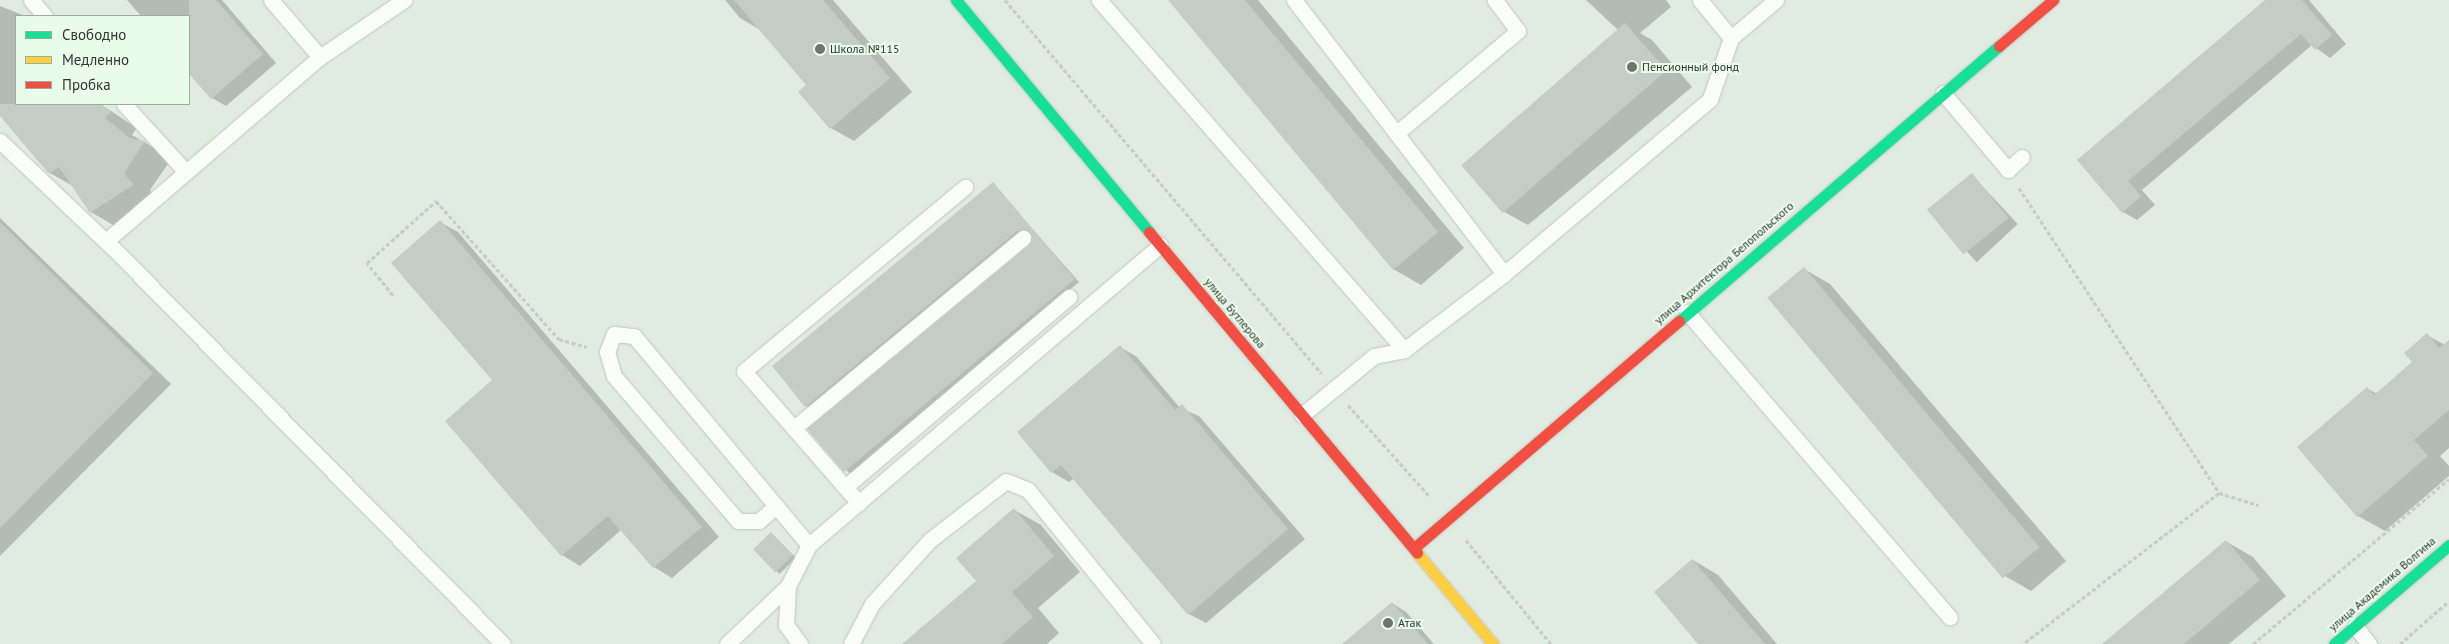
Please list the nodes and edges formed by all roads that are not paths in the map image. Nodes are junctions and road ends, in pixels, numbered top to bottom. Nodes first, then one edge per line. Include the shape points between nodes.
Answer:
1 (31, 0) edge
2 (271, 0) edge
3 (404, 0) edge
4 (1099, 0) edge
5 (1294, 0) edge
6 (1495, 0) edge
7 (1700, 0) edge
8 (1776, 0) edge
9 (2053, 0) edge
10 (962, 2) edge
11 (44, 15) edge
12 (1731, 38) junction
13 (320, 57) junction
14 (1943, 93) junction
15 (125, 105) edge
16 (1398, 132) junction
17 (0, 141) edge
18 (2022, 157) dead end
19 (186, 172) junction
20 (965, 187) dead end
21 (1023, 238) dead end
22 (106, 241) junction
23 (1160, 245) junction
24 (1504, 274) junction
25 (1070, 297) dead end
26 (1687, 312) junction
27 (1404, 350) junction
28 (1302, 415) junction
29 (794, 428) junction
30 (845, 487) junction
31 (859, 503) junction
32 (776, 506) junction
33 (809, 545) junction
34 (2449, 545) edge
35 (1414, 548) junction
36 (788, 586) junction
37 (1950, 618) dead end
38 (2355, 626) junction
39 (503, 644) edge
40 (727, 644) edge
41 (800, 644) edge
42 (851, 644) edge
43 (1153, 644) edge
44 (1492, 644) edge
45 (2334, 644) edge
46 (2370, 644) edge

1 - 11 lane
2 - 13 lane
3 - 13 lane
4 - 27 lane
5 - 16 lane
6 - 16 lane via 1518,31
7 - 12 lane
8 - 12 lane
9 - 14 street, улица Архитектора Белопольского
10 - 23 street, улица Бутлерова
12 - 24 lane via 1710,100
13 - 19 lane
14 - 18 lane via 2008,170
14 - 26 street, улица Архитектора Белопольского
15 - 19 lane
16 - 24 lane
17 - 22 lane
19 - 22 lane
20 - 29 lane via 744,371
21 - 29 lane
22 - 39 lane
23 - 28 street, улица Бутлерова
23 - 31 lane
24 - 27 lane
25 - 30 lane
26 - 35 street, улица Архитектора Белопольского
26 - 37 lane
27 - 28 lane via 1374,356
28 - 35 street, улица Бутлерова
29 - 30 lane
30 - 31 lane
31 - 33 lane
32 - 32 lane via 634,336 614,334 607,352 614,376 738,521 759,521
32 - 33 lane
33 - 36 lane
34 - 38 street, улица Академика Волгина
35 - 44 street, улица Бутлерова
36 - 40 lane
36 - 41 lane via 786,625
38 - 45 street, улица Академика Волгина
38 - 46 lane
42 - 43 lane via 872,604 930,540 1006,480 1028,490

